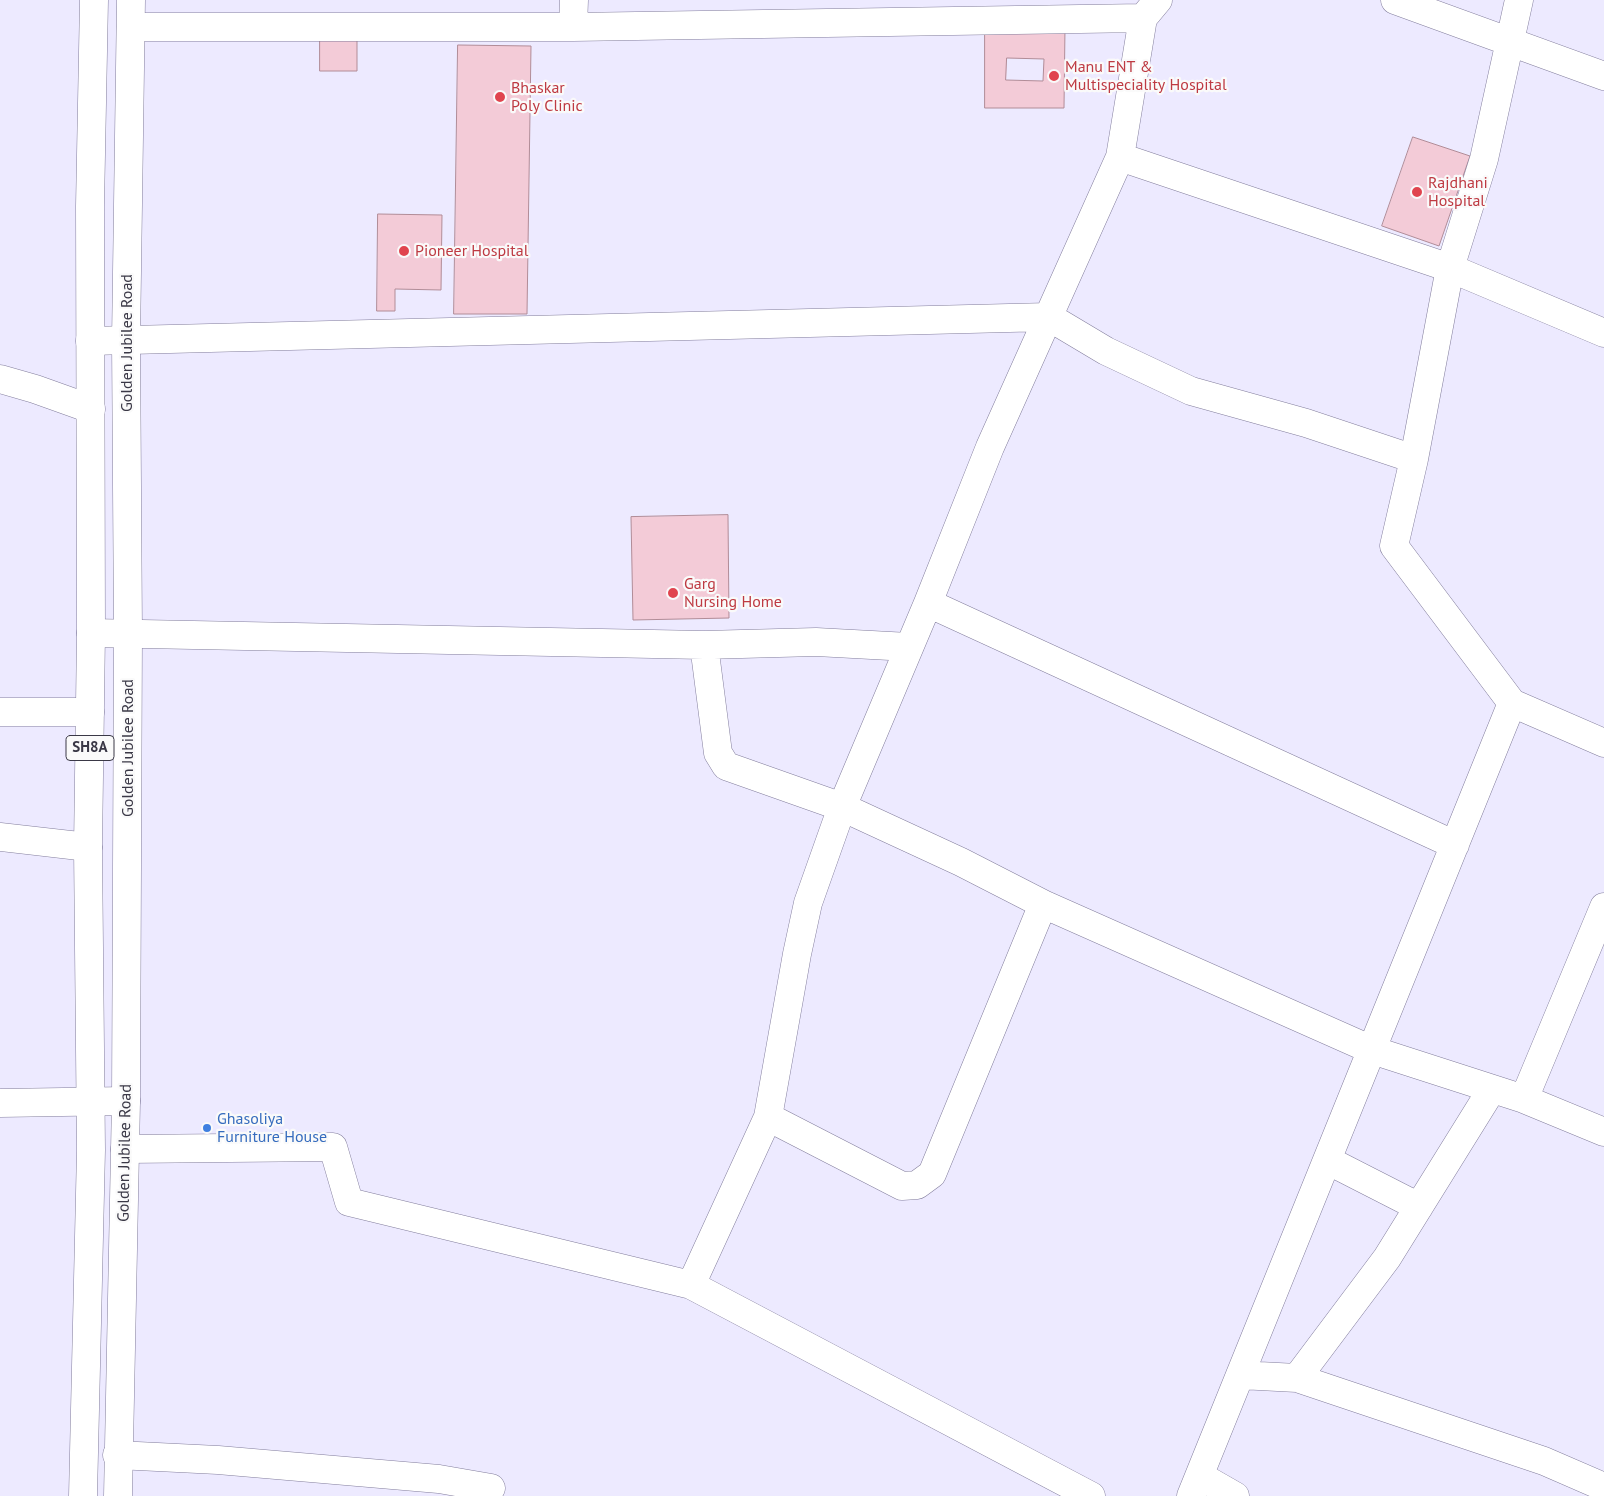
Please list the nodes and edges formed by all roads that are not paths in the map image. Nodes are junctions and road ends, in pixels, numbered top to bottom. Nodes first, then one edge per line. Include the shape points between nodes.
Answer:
1 (94, 0) edge
2 (131, 0) edge
3 (574, 0) edge
4 (1395, 0) edge
5 (1519, 0) edge
6 (1150, 9) edge
7 (921, 11) edge
8 (131, 27) junction
9 (573, 27) junction
10 (1510, 42) junction
11 (1604, 76) edge
12 (1120, 157) junction
13 (1450, 268) junction
14 (1049, 317) junction
15 (1604, 333) edge
16 (126, 340) junction
17 (90, 341) junction
18 (0, 379) edge
19 (91, 409) junction
20 (1414, 460) junction
21 (928, 603) junction
22 (91, 633) junction
23 (128, 633) junction
24 (704, 645) junction
25 (909, 647) junction
26 (1512, 703) junction
27 (0, 712) edge
28 (90, 712) junction
29 (1604, 743) edge
30 (842, 807) junction
31 (0, 838) edge
32 (1455, 845) junction
33 (88, 847) junction
34 (1044, 904) junction
35 (1604, 907) edge
36 (1372, 1050) junction
37 (1492, 1089) junction
38 (1524, 1099) junction
39 (90, 1101) junction
40 (126, 1101) junction
41 (0, 1103) edge
42 (768, 1117) junction
43 (1604, 1132) edge
44 (125, 1149) junction
45 (1327, 1160) junction
46 (1419, 1207) junction
47 (691, 1285) junction
48 (1240, 1375) junction
49 (1297, 1378) junction
50 (118, 1455) junction
51 (1196, 1486) edge
52 (1604, 1487) edge
53 (491, 1488) dead end
54 (82, 1496) edge
55 (118, 1496) edge
56 (1091, 1496) edge
57 (1235, 1496) edge

1 - 17 street, SH8A
2 - 8 street, Golden Jubilee Road / SH8A
3 - 9 street
4 - 10 street
5 - 10 street
6 - 7 street
6 - 12 street
7 - 9 street
8 - 9 street
8 - 16 street, Golden Jubilee Road / SH8A
10 - 11 street
10 - 13 street via 1484,158
12 - 13 street
12 - 14 street
13 - 15 street
13 - 20 street
14 - 16 street
14 - 20 street via 1106,351 1191,392 1306,423
14 - 21 street via 990,447
16 - 17 street
16 - 23 street, Golden Jubilee Road / SH8A
17 - 19 street, SH8A
18 - 19 street
19 - 22 street, SH8A
20 - 26 street via 1394,546
21 - 25 street
21 - 32 street
22 - 23 street
22 - 28 street, SH8A
23 - 24 street
23 - 40 street, Golden Jubilee Road / SH8A
24 - 25 street via 816,642
24 - 30 street via 718,753 726,766
25 - 30 street
26 - 29 street
26 - 32 street
27 - 28 street
28 - 33 street, SH8A
30 - 34 street
30 - 42 street via 808,903
31 - 33 street
32 - 36 street
33 - 39 street, SH8A
34 - 36 street
34 - 42 street via 932,1174 917,1185 902,1186
35 - 38 street
36 - 37 street
36 - 45 street
37 - 38 street
37 - 46 street
38 - 43 street
39 - 40 street
39 - 41 street
39 - 54 street, SH8A
40 - 44 street, Golden Jubilee Road / SH8A
42 - 47 street
44 - 47 street via 332,1147 349,1202
44 - 50 street, Golden Jubilee Road / SH8A
45 - 46 street
45 - 48 street
46 - 49 street via 1387,1258
47 - 56 street
48 - 49 street
48 - 51 street
49 - 52 street via 1544,1461
50 - 53 street via 439,1478
50 - 55 street, Golden Jubilee Road / SH8A
51 - 57 street

